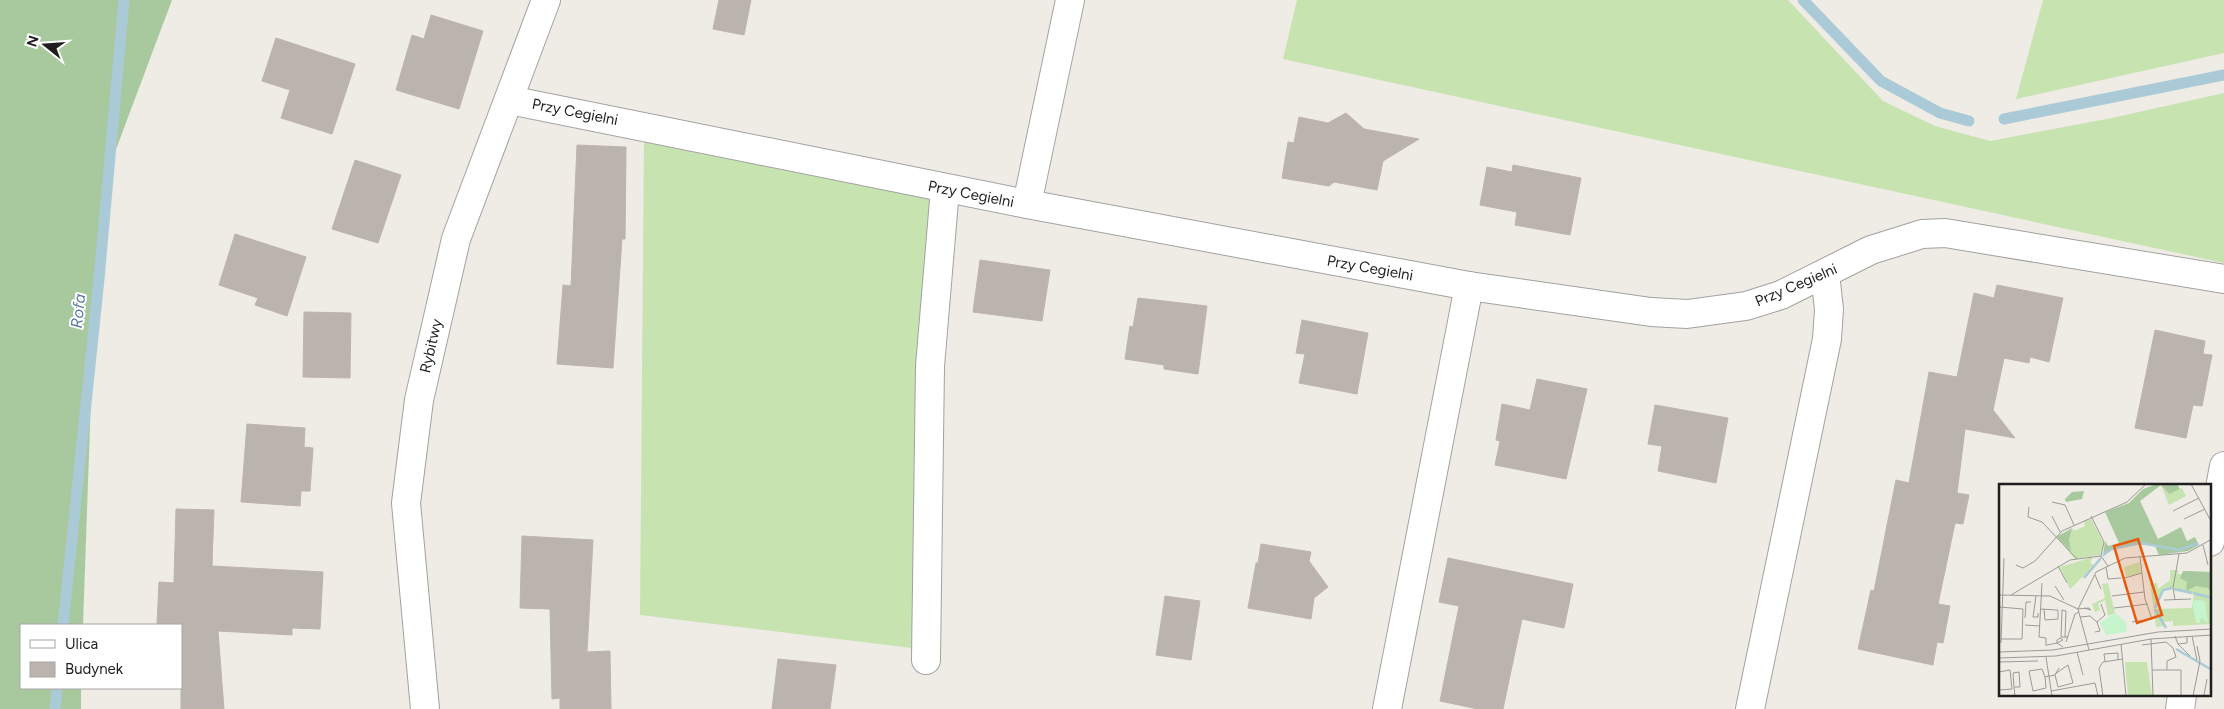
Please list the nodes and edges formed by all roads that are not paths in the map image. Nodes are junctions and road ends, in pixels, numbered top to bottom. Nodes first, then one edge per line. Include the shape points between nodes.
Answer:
1 (546, 0) edge
2 (1070, 0) edge
3 (509, 100) junction
4 (945, 189) junction
5 (1028, 204) junction
6 (1825, 274) junction
7 (2224, 279) edge
8 (1469, 286) junction
9 (2224, 466) edge
10 (2212, 531) edge
11 (926, 660) dead end
12 (2182, 696) edge
13 (425, 709) edge
14 (1386, 709) edge
15 (1750, 709) edge
16 (2180, 709) edge

1 - 3 street, Rybitwy
2 - 5 street
3 - 4 street, Przy Cegielni
3 - 13 street, Rybitwy via 456,239 419,400 406,503
4 - 5 street, Przy Cegielni
4 - 11 street via 930,366
5 - 8 street, Przy Cegielni
6 - 7 street, Przy Cegielni via 1898,240 1945,233
6 - 8 street, Przy Cegielni via 1746,306 1686,314
6 - 15 street via 1829,309 1827,339
8 - 14 street
9 - 10 street
12 - 16 street

